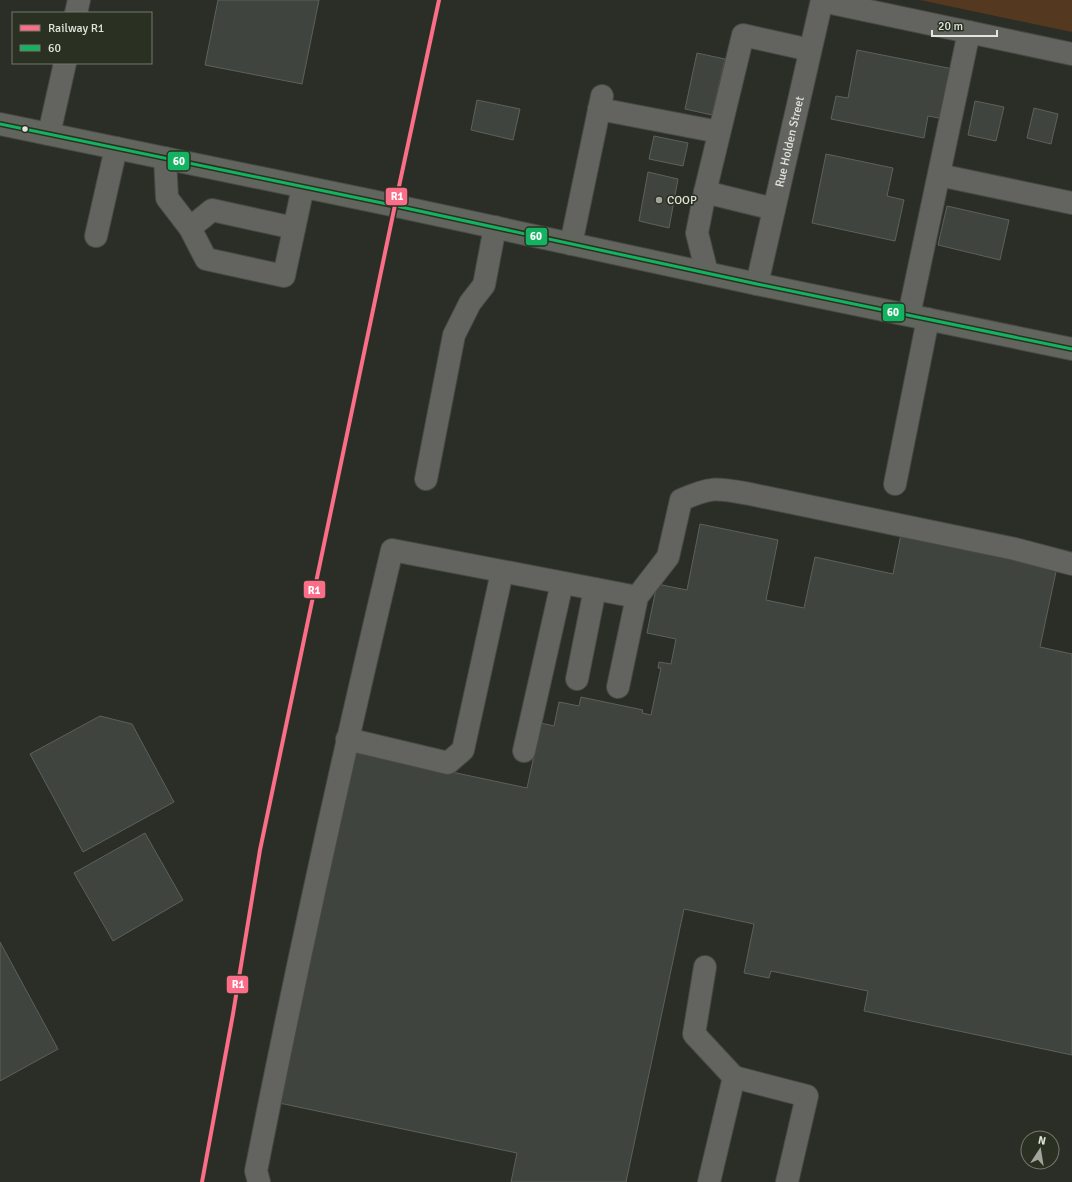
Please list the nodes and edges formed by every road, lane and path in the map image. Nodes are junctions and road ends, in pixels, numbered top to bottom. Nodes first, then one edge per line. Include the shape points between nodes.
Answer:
1 (79, 0) edge
2 (822, 0) edge
3 (76, 12) edge
4 (969, 32) junction
5 (810, 50) junction
6 (1072, 54) edge
7 (65, 64) edge
8 (0, 124) edge
9 (720, 132) junction
10 (49, 134) junction
11 (116, 148) junction
12 (165, 158) junction
13 (939, 175) junction
14 (303, 187) junction
15 (705, 192) junction
16 (1072, 203) edge
17 (774, 209) junction
18 (495, 227) junction
19 (190, 228) junction
20 (294, 228) junction
21 (96, 236) dead end
22 (571, 244) junction
23 (707, 273) junction
24 (758, 284) junction
25 (918, 317) junction
26 (1072, 349) edge
27 (426, 479) dead end
28 (895, 484) dead end
29 (1072, 564) edge
30 (502, 572) junction
31 (562, 584) junction
32 (595, 590) junction
33 (637, 597) junction
34 (577, 679) dead end
35 (618, 687) dead end
36 (347, 739) junction
37 (524, 751) dead end
38 (705, 967) dead end
39 (734, 1077) junction
40 (259, 1182) edge
41 (709, 1182) edge
42 (787, 1182) edge

1 - 3 street
2 - 4 street
2 - 5 street, Rue Holden Street
4 - 6 street
4 - 13 street
5 - 9 street via 742,34
5 - 17 street, Rue Holden Street
7 - 10 street
8 - 10 main road
9 - 15 street
9 - 22 street via 600,102
10 - 11 main road
11 - 12 main road
11 - 21 street
12 - 14 main road
12 - 19 street via 167,198
13 - 16 street
13 - 25 street
14 - 18 main road
14 - 20 street
15 - 17 street
15 - 23 street via 697,233
17 - 24 street, Rue Holden Street
18 - 22 main road
18 - 27 street via 484,285 470,303 454,335
19 - 20 street via 212,210
19 - 20 street via 206,259 284,276
22 - 23 main road
23 - 24 main road
24 - 25 main road
25 - 26 main road
25 - 28 street
29 - 33 street via 1015,549 720,489 703,490 681,500 668,557
30 - 31 street
30 - 36 street via 463,750 448,763
30 - 36 street via 392,550
31 - 32 street
31 - 37 street
32 - 33 street
32 - 34 street
33 - 35 street
36 - 40 street via 256,1171
38 - 39 street via 694,1034
39 - 41 street
39 - 42 street via 807,1096

